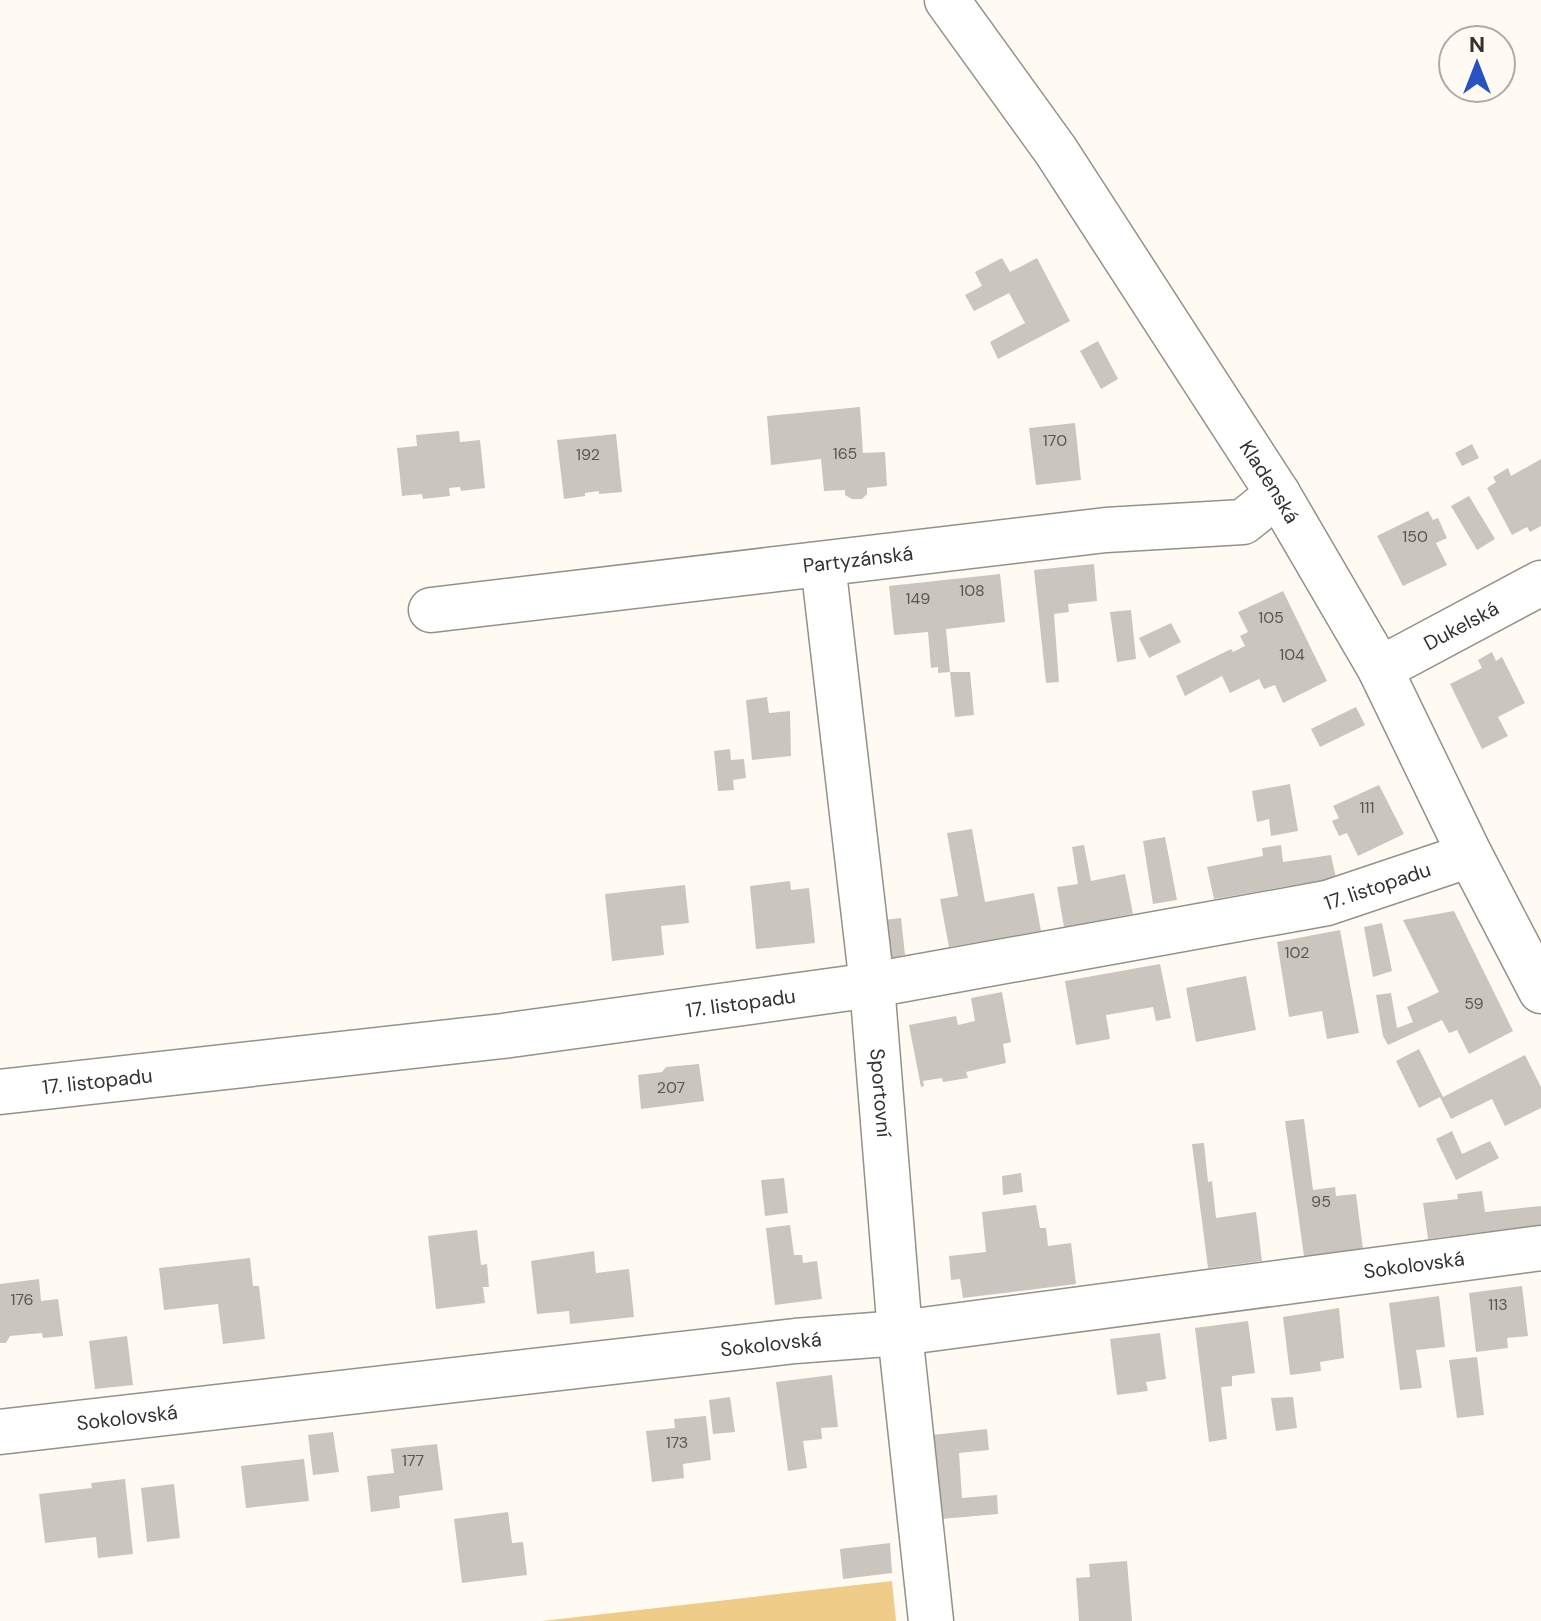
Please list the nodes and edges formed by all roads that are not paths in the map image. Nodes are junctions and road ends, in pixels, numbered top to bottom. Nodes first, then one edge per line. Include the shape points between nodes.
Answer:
1 (947, 0) edge
2 (1278, 494) junction
3 (823, 564) junction
4 (1541, 583) edge
5 (431, 610) dead end
6 (1380, 669) junction
7 (1470, 855) junction
8 (872, 985) junction
9 (1541, 991) edge
10 (0, 1092) edge
11 (1541, 1248) edge
12 (900, 1333) junction
13 (0, 1432) edge
14 (931, 1621) edge

1 - 2 street, Kladenská via 1056,151
2 - 3 street, Partyzánská via 1243,522 1106,530
2 - 6 street, Kladenská
3 - 5 street, Partyzánská
3 - 8 street, Sportovní
4 - 6 street, Dukelská
6 - 7 street, Kladenská
7 - 8 street, 17. listopadu via 1327,903
7 - 9 street, Kladenská
8 - 10 street, 17. listopadu via 503,1036
8 - 12 street, Sportovní
11 - 12 street, Sokolovská
12 - 13 street, Sokolovská
12 - 14 street, Sportovní

